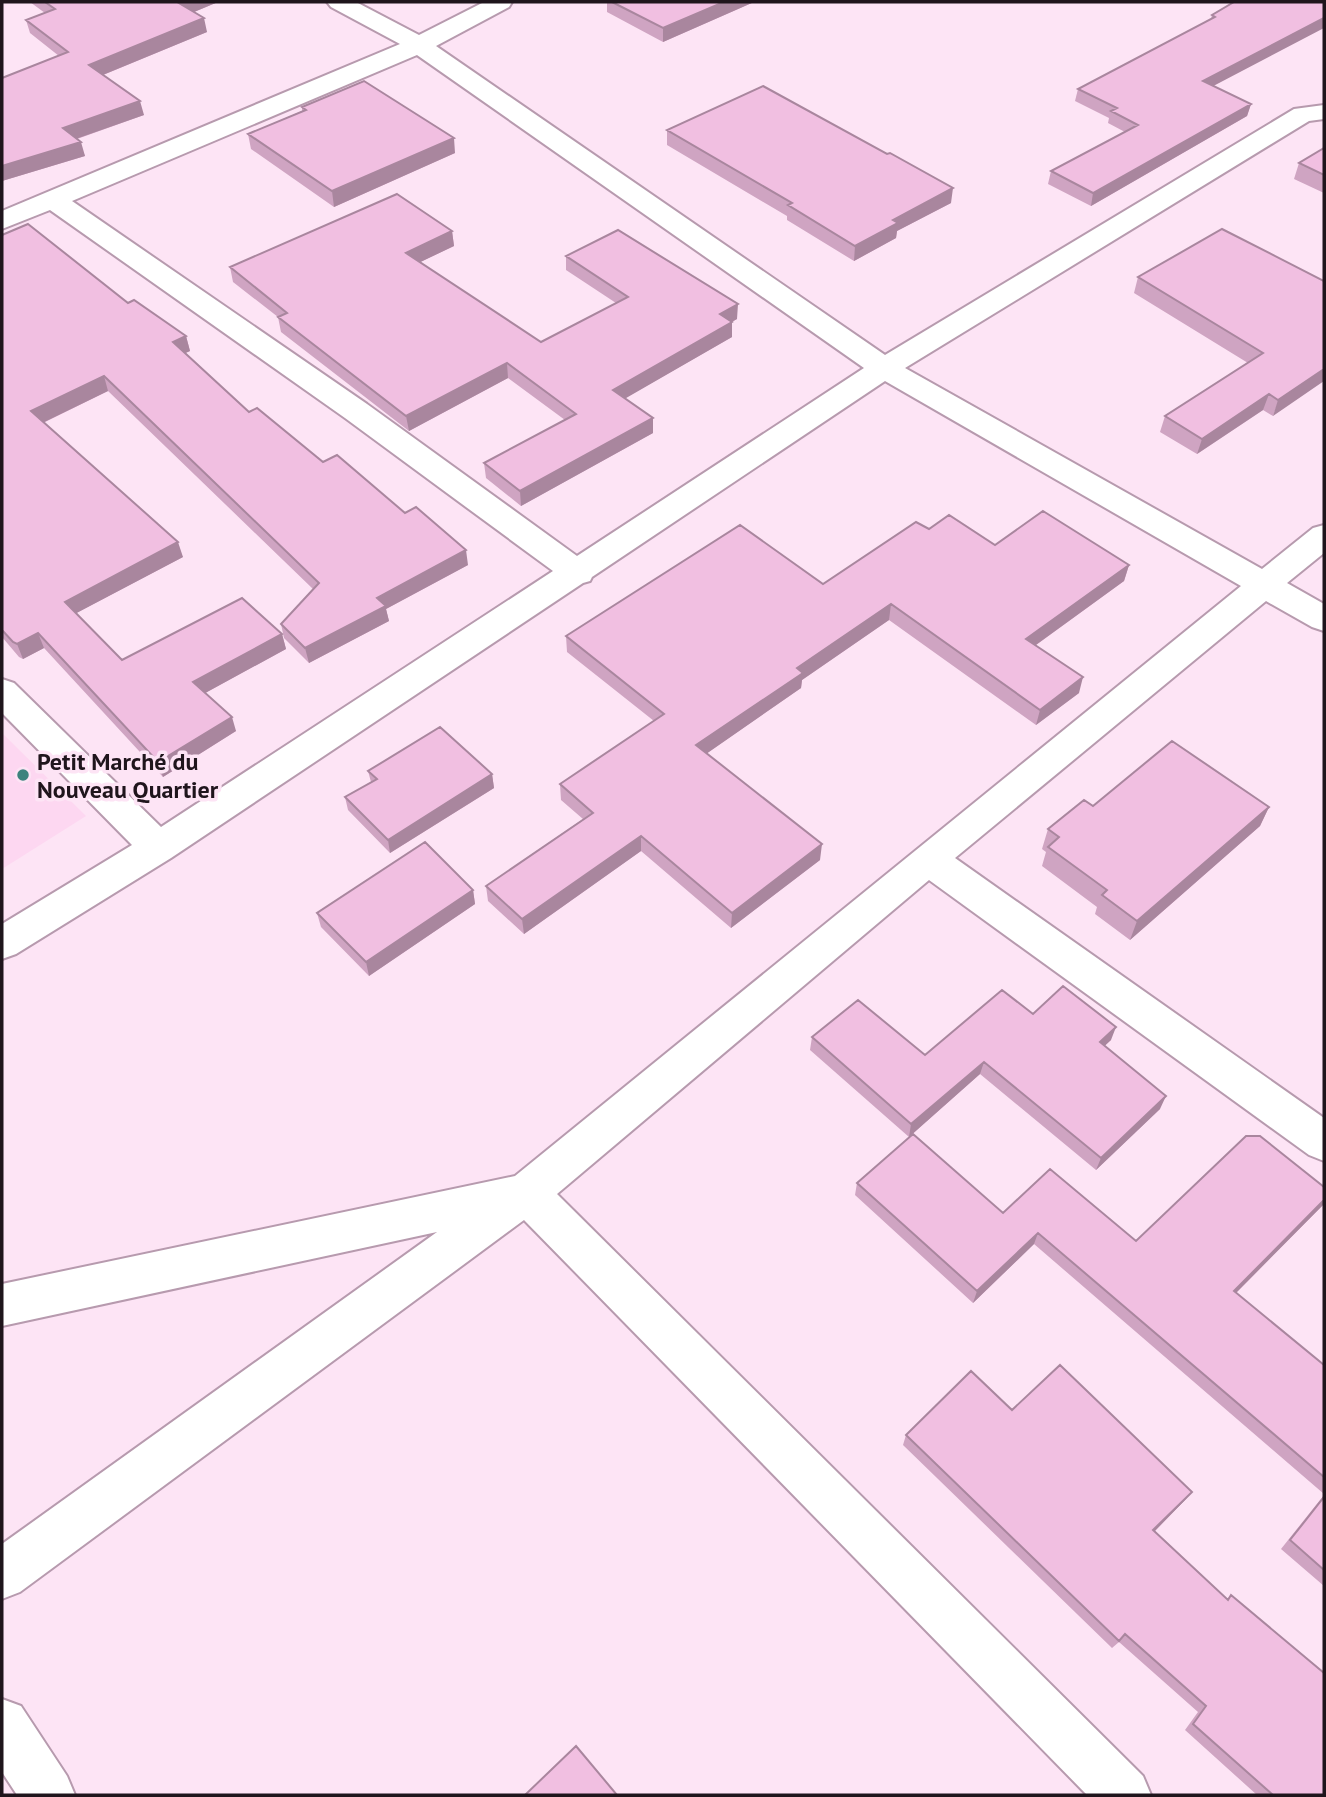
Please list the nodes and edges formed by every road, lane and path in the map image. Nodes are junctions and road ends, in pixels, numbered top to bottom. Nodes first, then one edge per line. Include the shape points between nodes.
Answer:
1 (339, 2) edge
2 (501, 2) edge
3 (419, 45) junction
4 (1324, 112) edge
5 (53, 200) junction
6 (2, 220) edge
7 (884, 368) junction
8 (1324, 536) edge
9 (578, 573) junction
10 (1264, 583) junction
11 (1324, 619) edge
12 (2, 692) edge
13 (159, 848) junction
14 (928, 859) junction
15 (2, 943) edge
16 (1324, 1142) edge
17 (526, 1193) junction
18 (2, 1304) edge
19 (2, 1574) edge
20 (2, 1725) edge
21 (48, 1795) edge
22 (1124, 1795) edge

1 - 3 street
2 - 3 street
3 - 5 street
3 - 7 street
4 - 7 street via 1303,114
5 - 6 street
5 - 9 street
7 - 9 street
7 - 10 street
8 - 10 street
9 - 13 street
10 - 11 street
10 - 14 street
12 - 13 street
13 - 15 street
14 - 16 street
14 - 17 street
17 - 18 street
17 - 19 street
17 - 22 street
20 - 21 street

